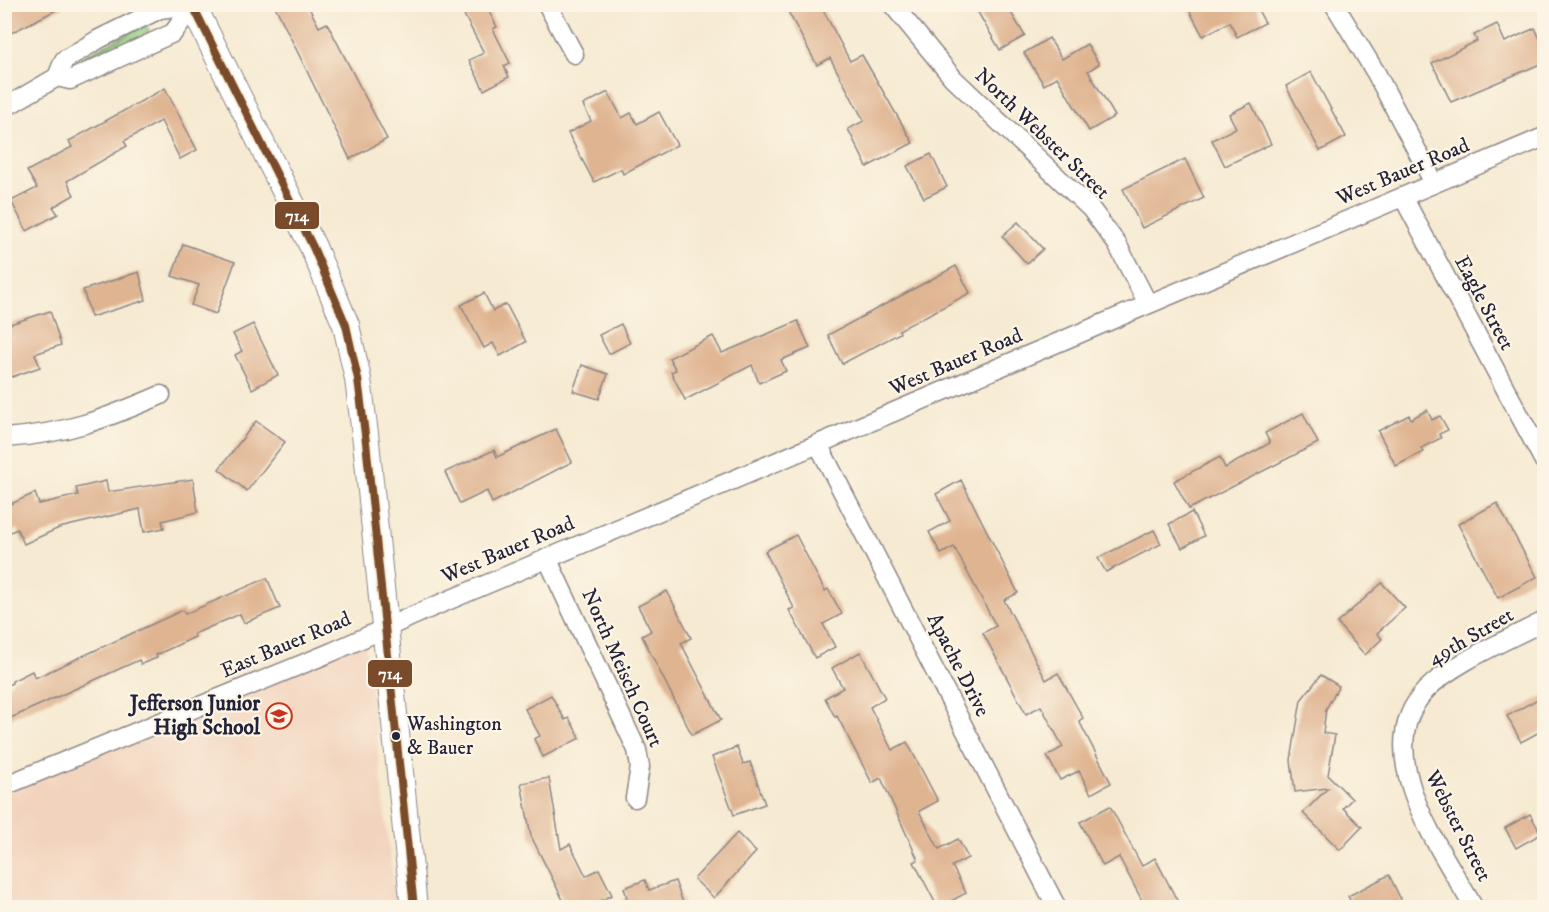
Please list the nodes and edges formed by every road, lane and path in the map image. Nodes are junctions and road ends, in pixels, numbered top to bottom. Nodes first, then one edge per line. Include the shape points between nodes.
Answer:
1 (548, 4) edge
2 (892, 4) edge
3 (1334, 4) edge
4 (194, 5) edge
5 (574, 54) dead end
6 (57, 77) junction
7 (4, 108) edge
8 (1545, 137) edge
9 (1434, 183) junction
10 (1403, 197) junction
11 (1148, 304) junction
12 (161, 395) dead end
13 (4, 438) edge
14 (818, 444) junction
15 (1545, 461) edge
16 (548, 558) junction
17 (1545, 621) edge
18 (385, 627) junction
19 (1406, 728) joint
20 (4, 786) edge
21 (635, 798) dead end
22 (414, 908) edge
23 (1057, 908) edge
24 (1474, 908) edge

1 - 5 street
2 - 11 street, North Webster Street via 953,78 1091,209 1117,244
3 - 9 street via 1377,73
4 - 6 street via 160,9 99,39 64,60
4 - 6 street via 173,33 70,80
4 - 18 main road via 313,247 346,325 358,379
6 - 7 street
8 - 9 street, West Bauer Road
9 - 10 street, West Bauer Road
10 - 11 street, West Bauer Road
10 - 15 street, Eagle Street
11 - 14 street, West Bauer Road
12 - 13 street via 102,421
14 - 16 street, West Bauer Road
14 - 23 street, Apache Drive
16 - 18 street, West Bauer Road
16 - 21 street, North Meisch Court via 637,750 640,767
17 - 19 street, 49th Street via 1446,674 1425,691
18 - 20 street, East Bauer Road
18 - 22 main road
19 - 24 street, Webster Street via 1403,753 1410,785

